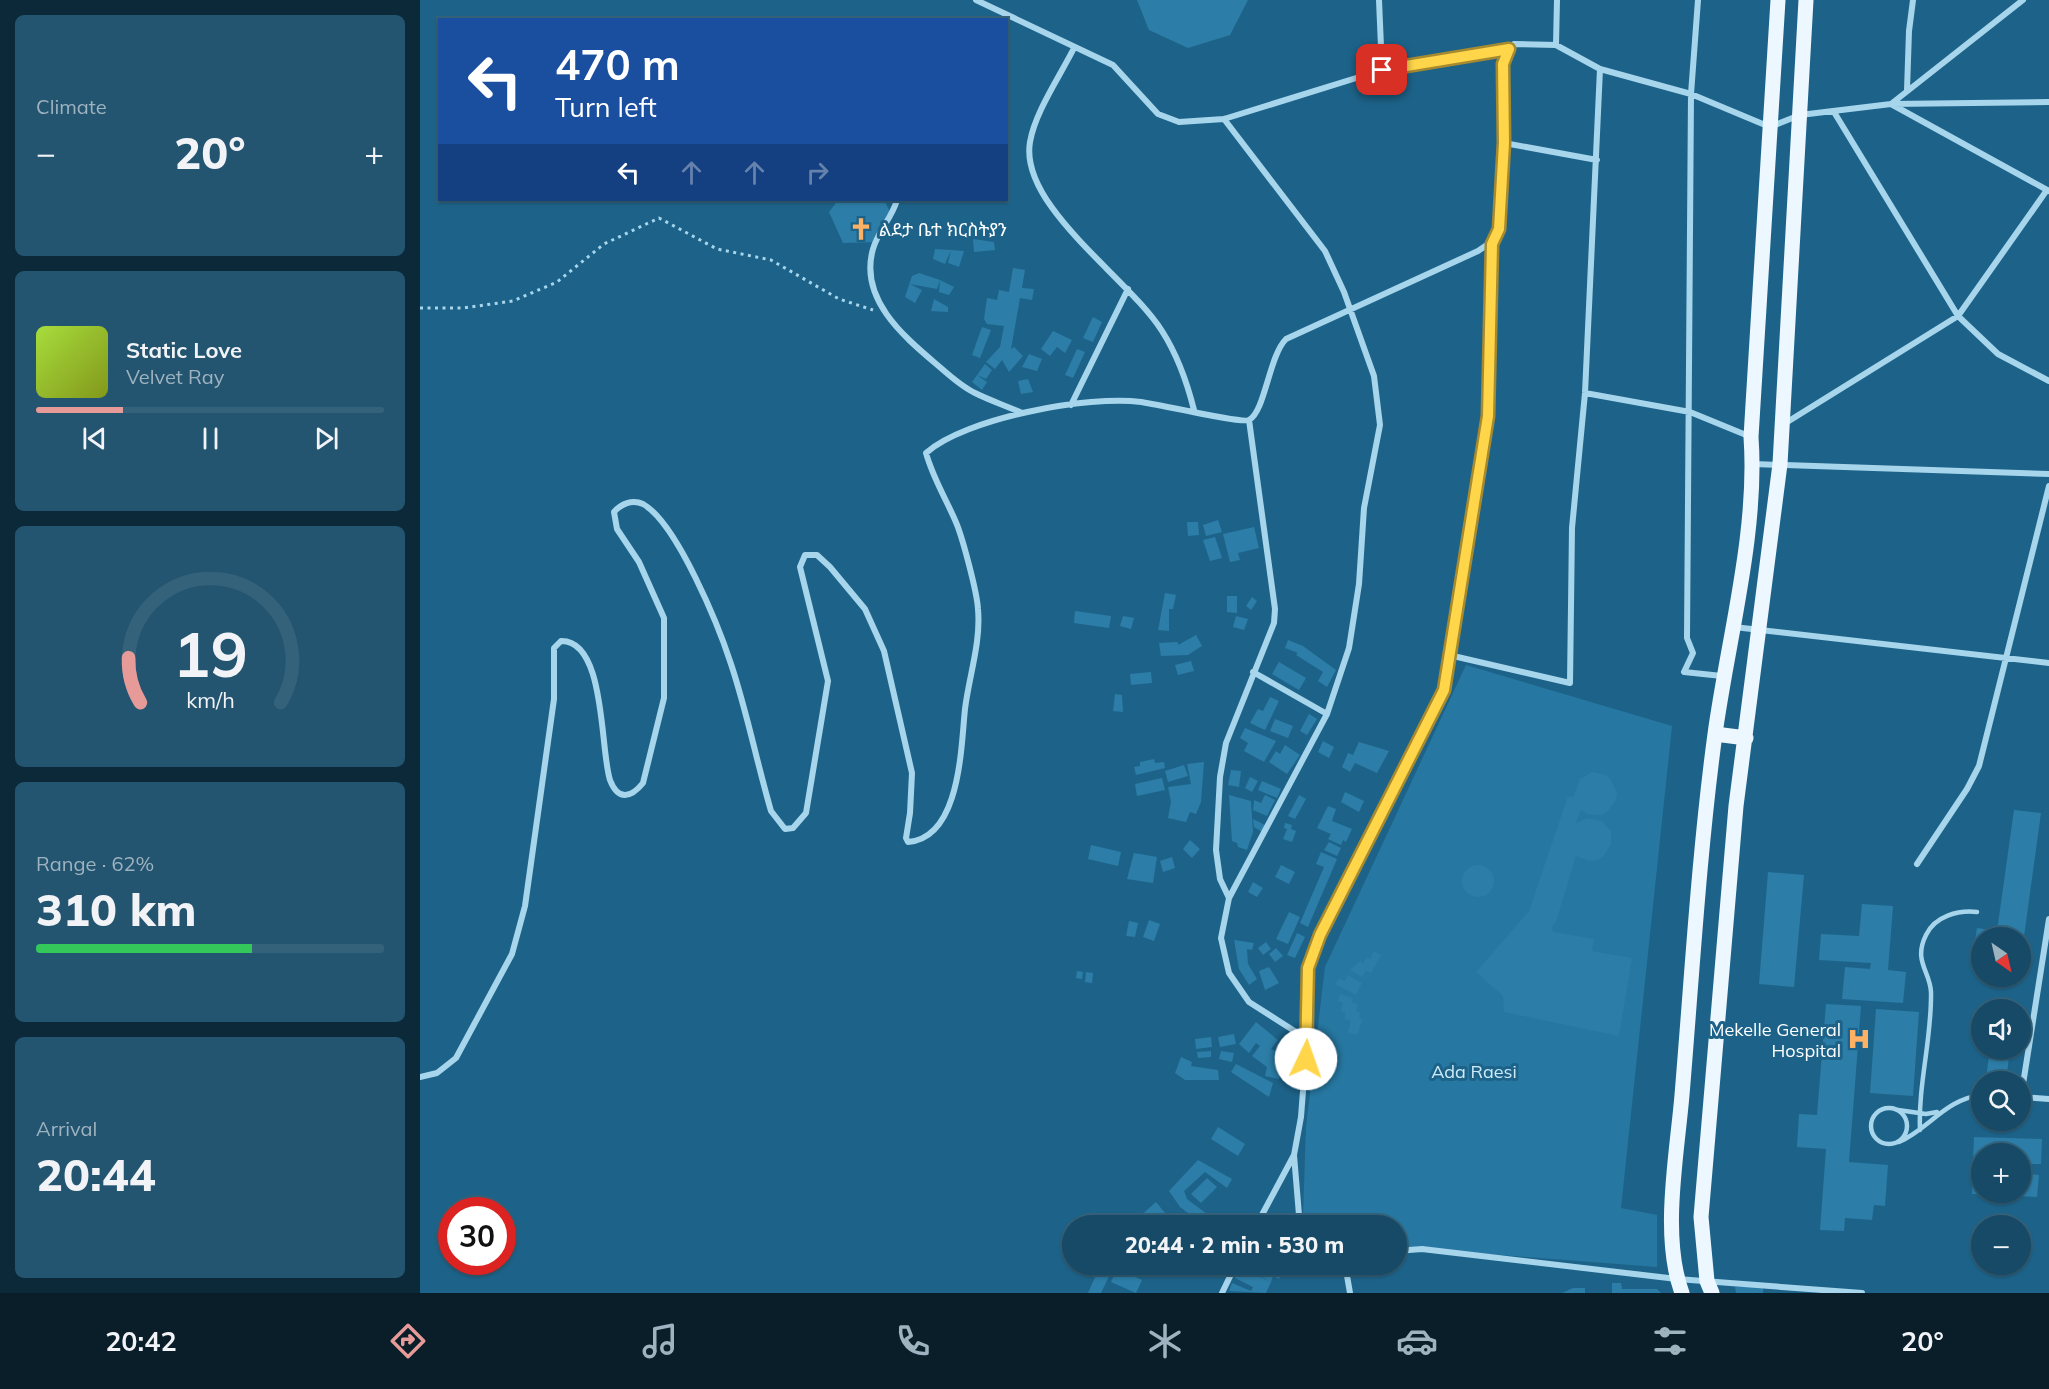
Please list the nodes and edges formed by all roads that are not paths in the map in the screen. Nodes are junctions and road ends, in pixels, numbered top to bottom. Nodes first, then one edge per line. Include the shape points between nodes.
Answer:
1 (976, 0) edge
2 (1379, 0) edge
3 (1557, 0) edge
4 (1698, 0) edge
5 (1778, 0) edge
6 (1806, 0) edge
7 (1913, 0) edge
8 (2023, 0) edge
9 (1556, 45) junction
10 (1074, 48) junction
11 (1509, 49) junction
12 (1600, 69) junction
13 (1382, 70) junction
14 (1906, 90) junction
15 (1691, 94) junction
16 (2049, 102) edge
17 (1891, 104) junction
18 (1834, 112) junction
19 (1800, 115) junction
20 (1224, 119) junction
21 (1770, 127) junction
22 (1504, 143) junction
23 (1597, 160) junction
24 (2048, 191) edge
25 (897, 201) edge
26 (1492, 244) junction
27 (1128, 289) junction
28 (1349, 310) junction
29 (1958, 316) junction
30 (2049, 381) edge
31 (1585, 393) junction
32 (1071, 405) junction
33 (1194, 410) junction
34 (1690, 412) junction
35 (1023, 413) junction
36 (1249, 420) junction
37 (1783, 424) junction
38 (1751, 437) junction
39 (1753, 464) junction
40 (1780, 464) junction
41 (2049, 474) edge
42 (2049, 486) edge
43 (1732, 627) junction
44 (1760, 629) junction
45 (1449, 655) junction
46 (2007, 660) junction
47 (2049, 663) edge
48 (1253, 672) junction
49 (1724, 677) junction
50 (1328, 714) junction
51 (1715, 734) junction
52 (1746, 738) junction
53 (1917, 864) dead end
54 (1229, 898) junction
55 (1977, 912) dead end
56 (2049, 919) edge
57 (1307, 1039) junction
58 (2025, 1071) edge
59 (420, 1077) edge
60 (1971, 1098) edge
61 (2031, 1098) edge
62 (2049, 1099) edge
63 (1898, 1110) junction
64 (1939, 1111) junction
65 (1920, 1113) junction
66 (1920, 1130) junction
67 (1893, 1144) junction
68 (1294, 1155) junction
69 (1262, 1215) edge
70 (1299, 1215) edge
71 (1407, 1250) edge
72 (1231, 1275) edge
73 (1347, 1275) edge
74 (1680, 1286) edge
75 (1710, 1287) edge
76 (1222, 1293) edge
77 (1350, 1293) edge
78 (1862, 1293) edge

1 - 10 street
2 - 13 street
3 - 9 street
4 - 15 street
5 - 21 main road
6 - 19 main road
7 - 14 street
8 - 14 street
9 - 11 street via 1520,43
9 - 12 street
10 - 20 street via 1113,65 1158,114 1179,122
10 - 27 street via 1034,125 1029,145 1030,168 1049,207
11 - 13 street
11 - 22 street via 1503,64
12 - 15 street
12 - 23 street
13 - 20 street
14 - 17 street
15 - 21 street
15 - 34 street
16 - 17 street
17 - 18 street
17 - 24 street
18 - 19 street
18 - 29 street
19 - 21 street
19 - 37 main road
20 - 28 street via 1325,250
21 - 38 main road
22 - 23 street
22 - 26 street via 1499,229
23 - 31 street
24 - 29 street
25 - 35 street via 872,249 874,292 886,314 901,334 959,384
26 - 28 street
26 - 45 street via 1488,416
27 - 32 street
27 - 33 street via 1161,330 1186,377
28 - 36 street via 1297,332 1278,347 1257,412
28 - 50 street via 1374,376 1380,424 1365,508 1349,648
29 - 30 street via 1998,354
29 - 37 street
31 - 34 street
31 - 45 street via 1572,528 1570,683
32 - 33 street via 1138,402
32 - 35 street
33 - 36 street via 1241,423
34 - 38 street
34 - 49 street via 1687,638 1693,653 1684,672
35 - 59 street via 938,442 926,453 956,522 978,609 960,773 938,823 914,842 906,838 912,773 884,651 865,609 830,567 817,555 805,555 800,567 828,681 806,813 793,828 785,829 771,811 731,665 699,584 663,525 643,504 631,502 614,512 617,529 639,562 664,618 664,698 643,783 634,794 625,796 610,781 598,690 590,665 575,645 561,641 554,648 554,699 525,906 512,954 456,1058 436,1073
36 - 48 street via 1275,609 1274,623
37 - 40 main road
38 - 39 main road
39 - 40 street
39 - 43 main road
40 - 41 street
40 - 44 main road
42 - 46 street
43 - 44 street
43 - 49 main road
44 - 46 street
44 - 52 main road
45 - 57 street via 1444,690 1320,935 1308,968
46 - 47 street
46 - 53 street via 1979,766
48 - 50 street
48 - 54 street via 1226,743 1220,777 1216,850 1220,879
49 - 51 main road
50 - 54 street
51 - 52 main road
51 - 74 main road via 1673,1207
52 - 75 main road via 1736,806 1701,1217
54 - 57 street via 1221,938 1229,972 1249,1002
55 - 65 lane via 1946,916 1925,937 1922,968 1931,992
56 - 58 street
57 - 68 street
60 - 64 lane
61 - 62 street
63 - 65 lane
63 - 67 lane via 1907,1128
63 - 67 lane via 1884,1108 1870,1124 1874,1137
64 - 65 lane
64 - 66 lane
65 - 66 lane
66 - 67 lane
68 - 69 street
68 - 70 street
71 - 74 street via 1477,1254
72 - 76 street
73 - 77 street
74 - 75 street
75 - 78 street

